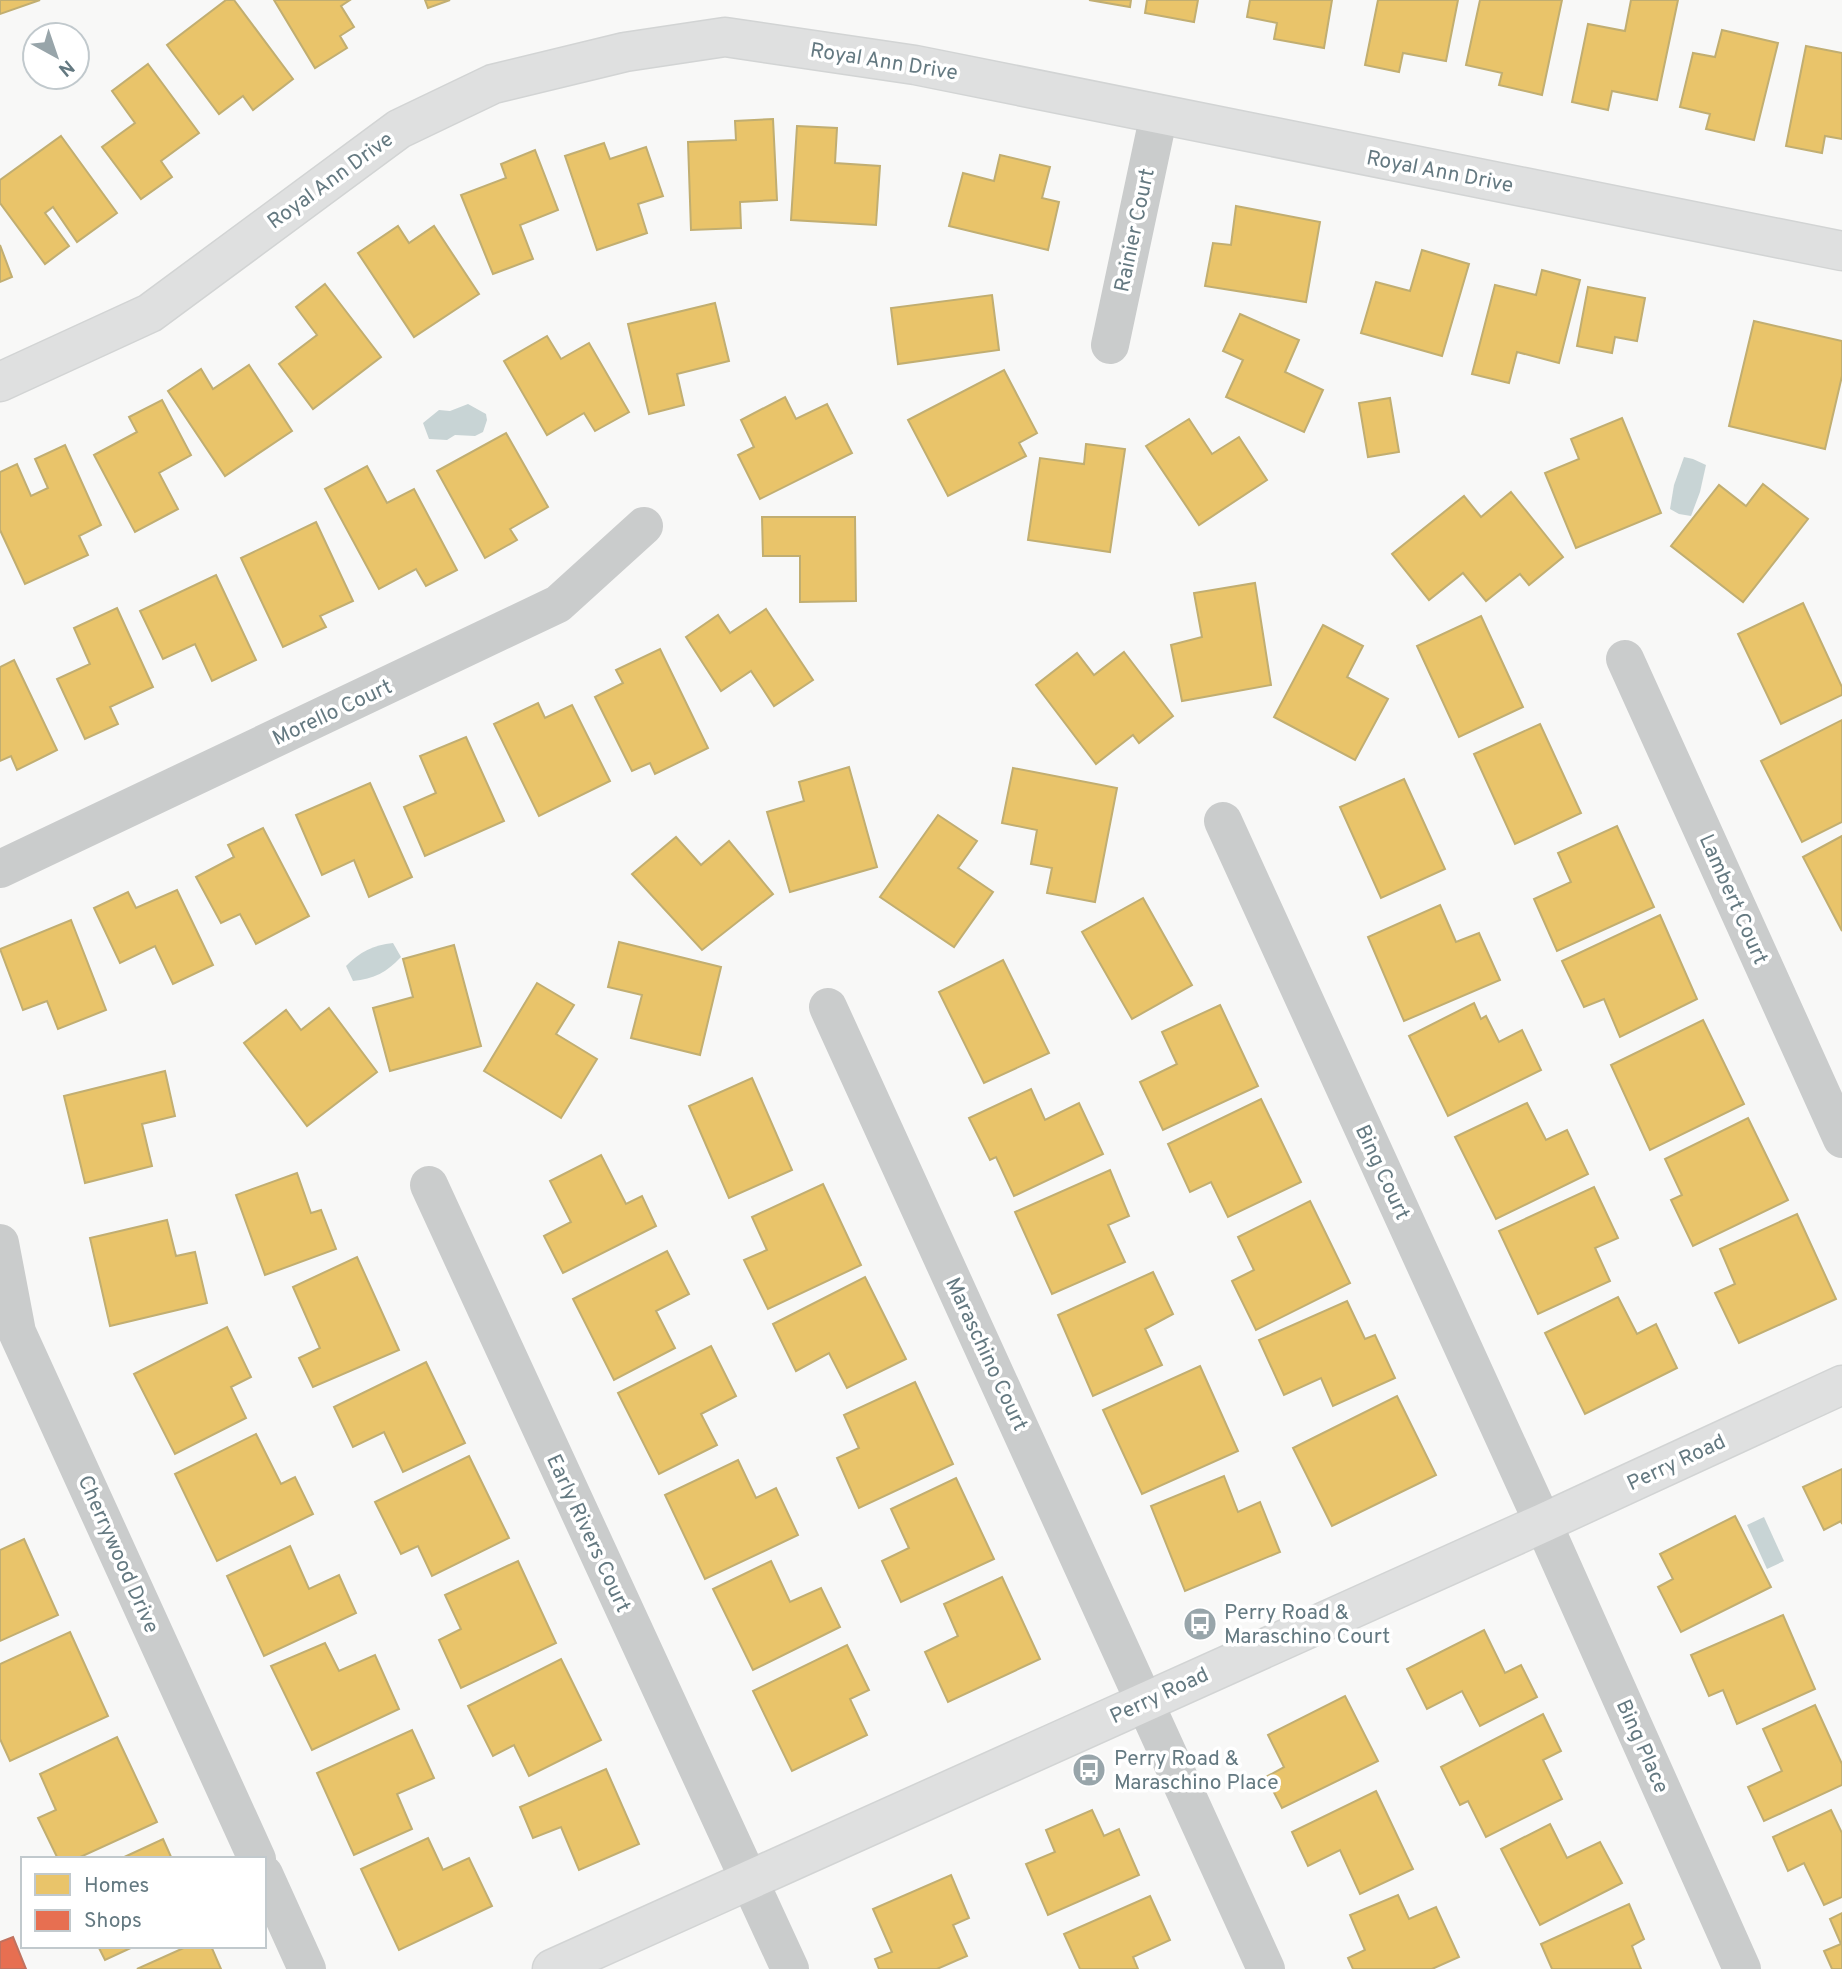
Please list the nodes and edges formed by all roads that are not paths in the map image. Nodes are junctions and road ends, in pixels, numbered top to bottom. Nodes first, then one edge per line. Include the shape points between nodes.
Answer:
1 (1159, 114) junction
2 (1842, 251) edge
3 (1110, 345) dead end
4 (0, 382) edge
5 (644, 526) dead end
6 (1625, 659) dead end
7 (1223, 821) dead end
8 (0, 869) edge
9 (828, 1007) dead end
10 (1842, 1139) edge
11 (429, 1185) dead end
12 (0, 1243) edge
13 (1842, 1385) edge
14 (1543, 1523) junction
15 (1146, 1701) junction
16 (256, 1857) edge
17 (266, 1878) edge
18 (750, 1881) junction
19 (307, 1969) edge
20 (552, 1969) edge
21 (790, 1969) edge
22 (1266, 1969) edge
23 (1742, 1969) edge

1 - 2 street, Royal Ann Drive
1 - 3 street, Rainier Court
1 - 4 street, Royal Ann Drive via 915,65 724,37 625,52 493,84 399,129 150,313
5 - 8 street, Morello Court via 558,604
6 - 10 street, Lambert Court
7 - 14 street, Bing Court
9 - 15 street, Maraschino Court
11 - 18 street, Early Rivers Court
12 - 16 street, Cherrywood Drive via 18,1332
13 - 14 street, Perry Road
14 - 15 street, Perry Road
14 - 23 street, Bing Place
15 - 18 street, Perry Road
15 - 22 street, Maraschino Court
17 - 19 street
18 - 20 street, Perry Road
18 - 21 street, Early Rivers Court

